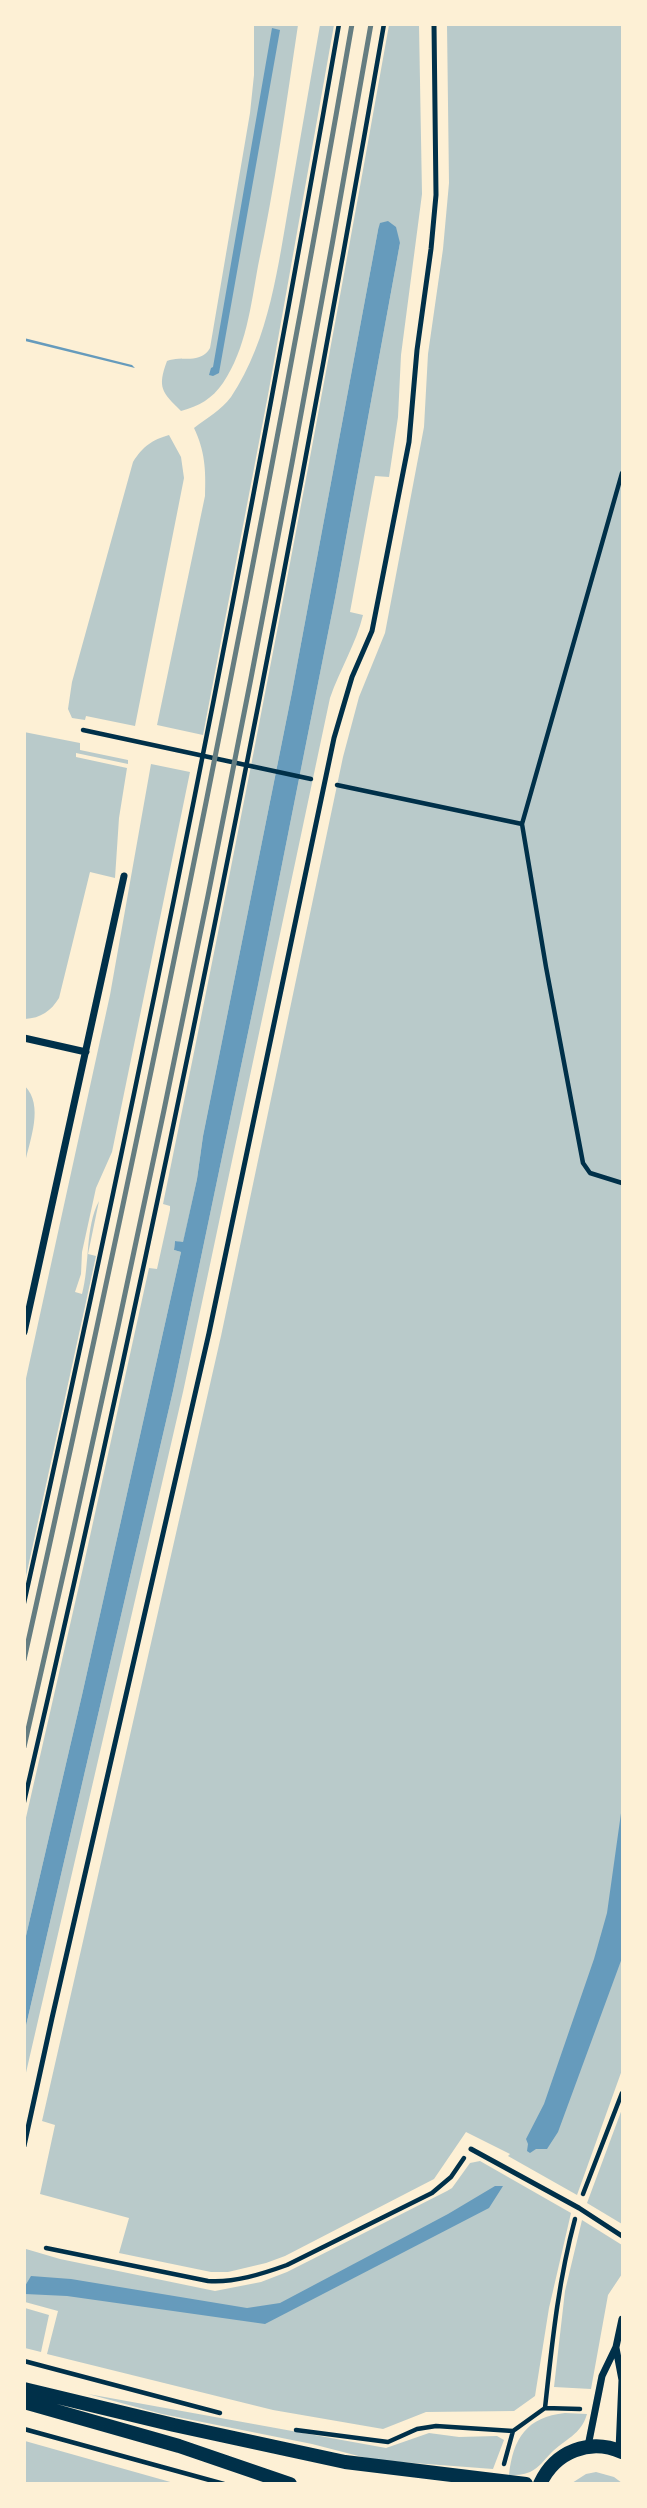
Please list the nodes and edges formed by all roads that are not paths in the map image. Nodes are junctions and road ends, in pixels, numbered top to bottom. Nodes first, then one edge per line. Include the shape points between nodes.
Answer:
1 (434, 24) edge
2 (124, 876) dead end
3 (24, 1038) edge
4 (86, 1052) junction
5 (24, 1332) edge
6 (24, 2146) edge
7 (471, 2149) road end
8 (622, 2236) edge
9 (622, 2319) edge
10 (616, 2347) junction
11 (24, 2389) edge
12 (24, 2402) edge
13 (588, 2446) junction
14 (621, 2451) edge
15 (290, 2483) edge
16 (526, 2483) edge
17 (540, 2483) edge

1 - 6 lane via 434,222 409,442 380,599 334,738 209,1333
2 - 4 street
3 - 4 street
4 - 5 street
7 - 8 lane
9 - 10 street
10 - 13 street via 602,2376
10 - 14 street via 622,2380
11 - 16 main road via 332,2460
12 - 15 main road
13 - 14 main road
13 - 17 main road via 559,2458

